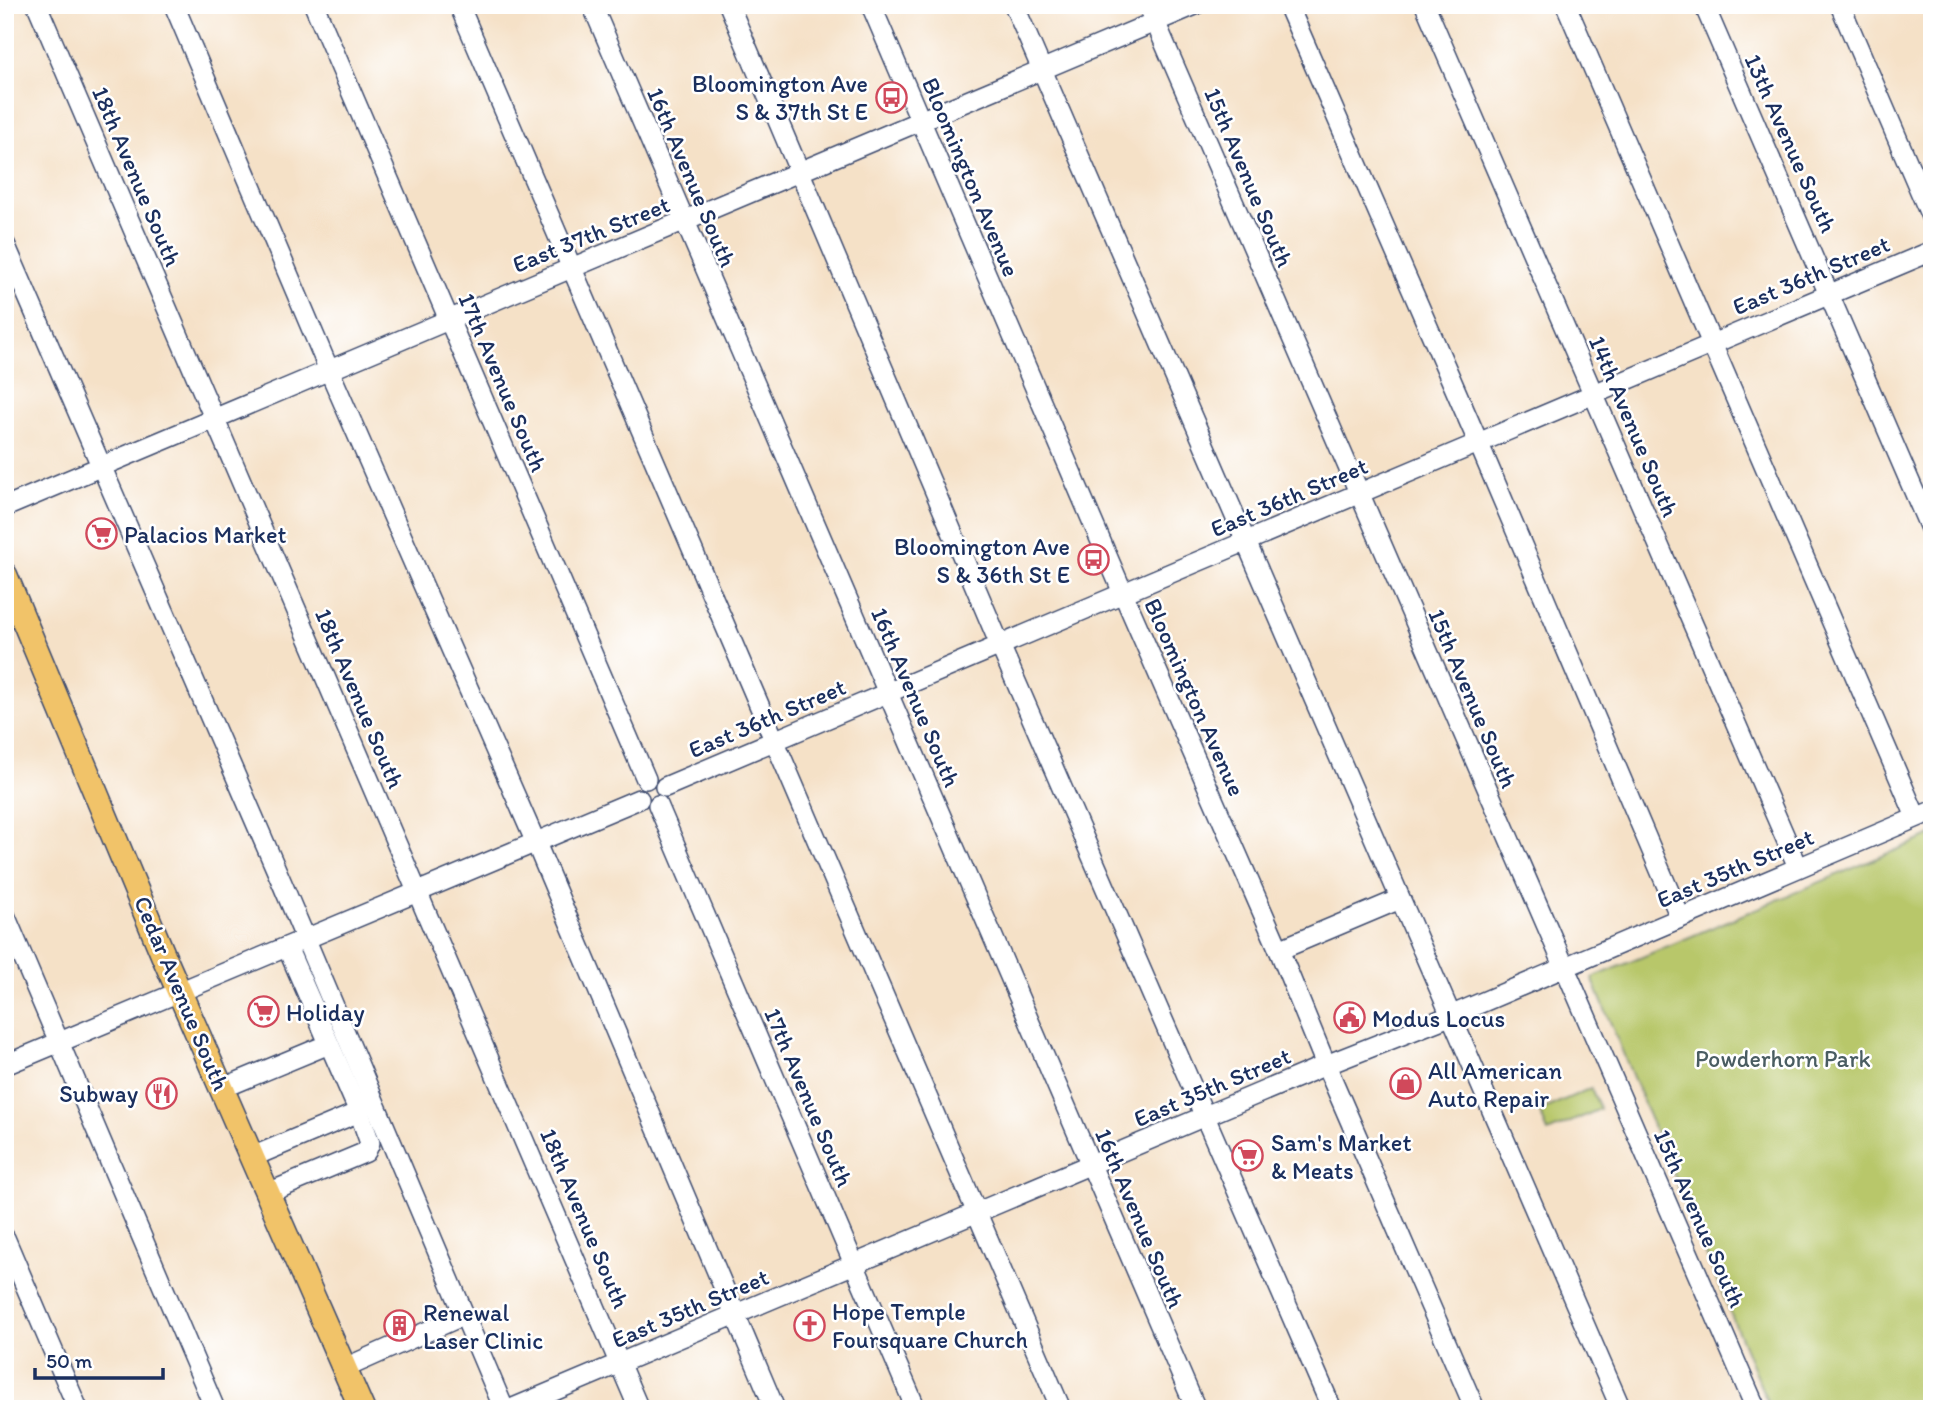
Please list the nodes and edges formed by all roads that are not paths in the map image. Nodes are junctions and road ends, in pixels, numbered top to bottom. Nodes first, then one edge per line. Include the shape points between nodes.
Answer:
1 (37, 5) edge
2 (174, 5) edge
3 (314, 5) edge
4 (459, 5) edge
5 (592, 5) edge
6 (729, 5) edge
7 (871, 5) edge
8 (1014, 5) edge
9 (1195, 5) edge
10 (1288, 5) edge
11 (1425, 5) edge
12 (1566, 5) edge
13 (1704, 5) edge
14 (1840, 5) edge
15 (1151, 14) edge
16 (1042, 70) junction
17 (921, 122) junction
18 (800, 172) junction
19 (1932, 219) edge
20 (685, 222) junction
21 (5, 244) edge
22 (1932, 251) edge
23 (571, 268) junction
24 (1829, 294) junction
25 (450, 318) junction
26 (1712, 344) junction
27 (329, 370) junction
28 (1593, 395) junction
29 (214, 419) junction
30 (1479, 443) junction
31 (102, 466) junction
32 (1359, 495) junction
33 (5, 507) edge
34 (1932, 533) edge
35 (1245, 542) junction
36 (5, 575) edge
37 (1123, 593) junction
38 (1000, 645) junction
39 (888, 694) junction
40 (773, 741) junction
41 (654, 797) junction
42 (1924, 814) edge
43 (536, 844) junction
44 (1798, 867) junction
45 (417, 893) junction
46 (1400, 899) junction
47 (5, 915) edge
48 (1681, 917) junction
49 (296, 943) junction
50 (1279, 950) junction
51 (1563, 967) junction
52 (180, 991) junction
53 (1450, 1016) junction
54 (60, 1042) junction
55 (329, 1044) junction
56 (5, 1065) edge
57 (1326, 1065) junction
58 (223, 1088) junction
59 (359, 1112) junction
60 (1206, 1117) junction
61 (252, 1157) junction
62 (1091, 1165) junction
63 (268, 1192) junction
64 (977, 1214) junction
65 (5, 1238) edge
66 (854, 1265) junction
67 (464, 1315) junction
68 (735, 1315) junction
69 (621, 1364) junction
70 (345, 1368) junction
71 (78, 1409) edge
72 (215, 1409) edge
73 (362, 1409) edge
74 (504, 1409) edge
75 (511, 1409) edge
76 (639, 1409) edge
77 (775, 1409) edge
78 (916, 1409) edge
79 (1060, 1409) edge
80 (1196, 1409) edge
81 (1332, 1409) edge
82 (1475, 1409) edge
83 (1621, 1409) edge
84 (1756, 1409) edge

1 - 29 street, 18th Avenue South
2 - 27 street
3 - 25 street, 17th Avenue South
4 - 23 street
5 - 20 street, 16th Avenue South
6 - 18 street
7 - 17 street, Bloomington Avenue
8 - 16 street
9 - 15 street, East 37th Street
10 - 30 street
11 - 28 street, 14th Avenue South
12 - 26 street
13 - 24 street, 13th Avenue South
14 - 19 street
15 - 16 street, East 37th Street
15 - 32 street, 15th Avenue South
16 - 17 street, East 37th Street
16 - 35 street
17 - 18 street, East 37th Street
17 - 37 street, Bloomington Avenue
18 - 20 street, East 37th Street
18 - 38 street
20 - 23 street, East 37th Street
20 - 39 street, 16th Avenue South
21 - 31 street
22 - 24 street, East 36th Street
23 - 25 street, East 37th Street
23 - 40 street
24 - 26 street, East 36th Street
24 - 34 street, 13th Avenue South
25 - 27 street, East 37th Street
25 - 41 street, 17th Avenue South via 646,779 656,778
26 - 28 street, East 36th Street
26 - 42 street
27 - 29 street, East 37th Street
27 - 43 street
28 - 30 street, East 36th Street
28 - 44 street, 14th Avenue South
29 - 31 street, East 37th Street
29 - 45 street, 18th Avenue South
30 - 32 street, East 36th Street
30 - 48 street
31 - 33 street, East 37th Street
31 - 49 street
32 - 35 street, East 36th Street
32 - 51 street, 15th Avenue South
35 - 37 street, East 36th Street
35 - 46 street
36 - 52 main road, Cedar Avenue South
37 - 38 street, East 36th Street
37 - 50 street, Bloomington Avenue
38 - 39 street, East 36th Street
38 - 60 street
39 - 40 street, East 36th Street
39 - 62 street, 16th Avenue South
40 - 41 street, East 36th Street
40 - 64 street
41 - 43 street, East 36th Street
41 - 66 street, 17th Avenue South
42 - 44 street, East 35th Street
43 - 45 street, East 36th Street
43 - 68 street
44 - 48 street, East 35th Street
45 - 49 street, East 36th Street
45 - 69 street, 18th Avenue South
46 - 50 street
46 - 53 street
47 - 54 street
48 - 51 street, East 35th Street
49 - 52 street, East 36th Street
49 - 55 street
49 - 67 street
50 - 57 street, Bloomington Avenue
51 - 53 street, East 35th Street
51 - 84 street, 15th Avenue South
52 - 54 street, East 36th Street
52 - 58 main road, Cedar Avenue South
53 - 57 street, East 35th Street
53 - 83 street
54 - 56 street, East 36th Street
54 - 72 street
55 - 58 street
55 - 59 street
57 - 60 street, East 35th Street
57 - 82 street, Bloomington Avenue
58 - 61 main road, Cedar Avenue South
59 - 61 street
59 - 63 street via 370,1143 366,1152
60 - 62 street, East 35th Street
60 - 81 street
61 - 63 main road, Cedar Avenue South
62 - 64 street, East 35th Street
62 - 80 street, 16th Avenue South
63 - 70 main road, Cedar Avenue South
64 - 66 street, East 35th Street
64 - 79 street
65 - 71 street
66 - 68 street, East 35th Street
66 - 78 street, 17th Avenue South
67 - 70 street
67 - 74 street
68 - 69 street, East 35th Street
68 - 77 street
69 - 75 street, East 35th Street
69 - 76 street, 18th Avenue South
70 - 73 main road, Cedar Avenue South

